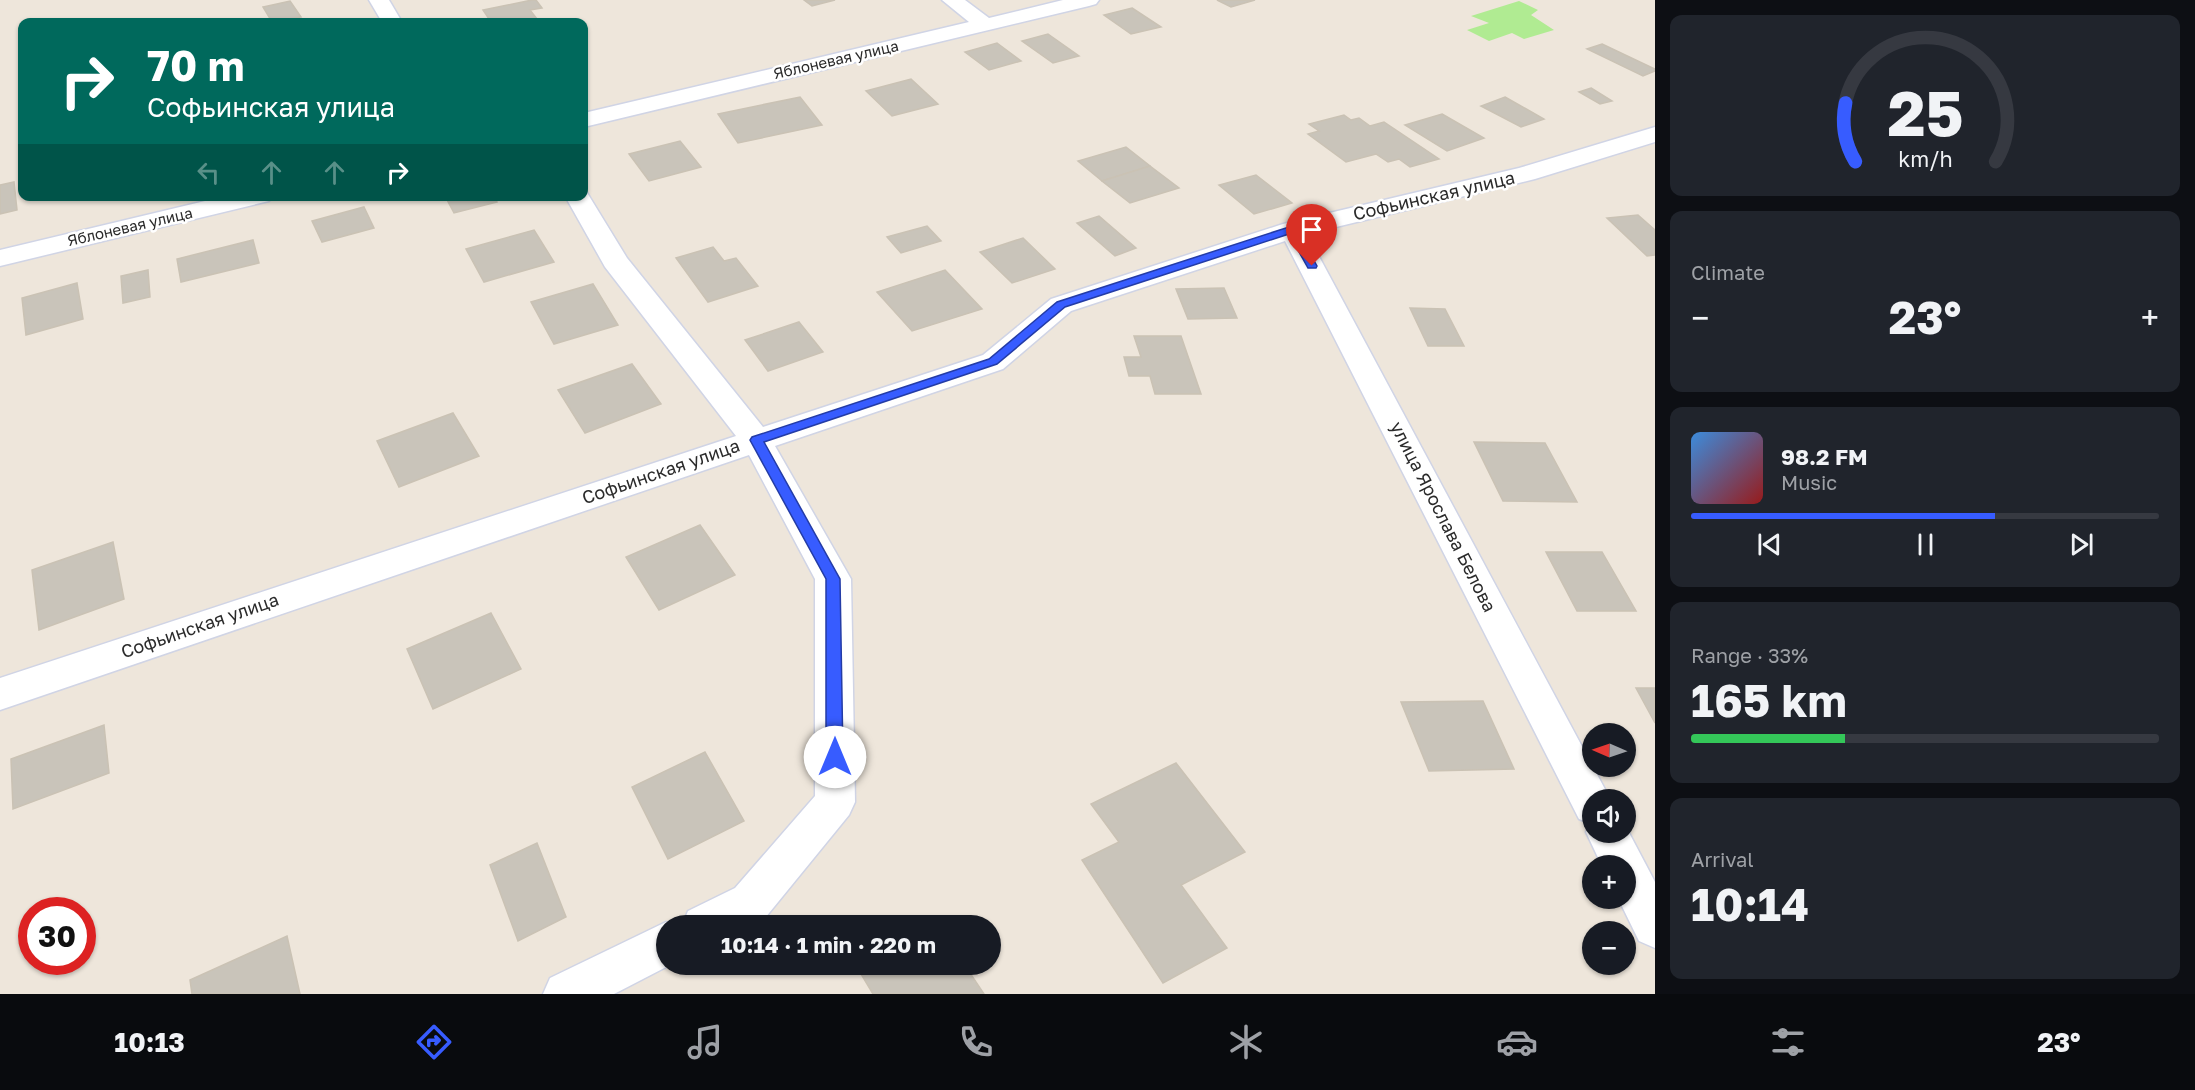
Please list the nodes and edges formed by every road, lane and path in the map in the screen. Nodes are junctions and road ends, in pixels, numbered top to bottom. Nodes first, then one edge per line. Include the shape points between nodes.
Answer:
1 (379, 0) edge
2 (952, 0) edge
3 (1089, 0) edge
4 (390, 18) edge
5 (986, 25) junction
6 (588, 119) edge
7 (1649, 144) edge
8 (239, 201) edge
9 (580, 201) edge
10 (1292, 230) junction
11 (0, 258) edge
12 (756, 440) junction
13 (0, 694) edge
14 (1584, 789) edge
15 (1636, 889) edge
16 (726, 915) edge
17 (1655, 926) edge
18 (656, 949) edge
19 (566, 994) edge

1 - 4 street
2 - 5 street
3 - 5 street, Яблоневая улица
5 - 6 street, Яблоневая улица
7 - 10 street, Софьинская улица
8 - 11 street, Яблоневая улица
9 - 12 street via 615,261
10 - 12 street, Софьинская улица via 1061,304 993,362
10 - 14 street, улица Ярослава Белова
12 - 13 street, Софьинская улица
12 - 16 street via 833,579 835,802 750,903
15 - 17 street
18 - 19 street

